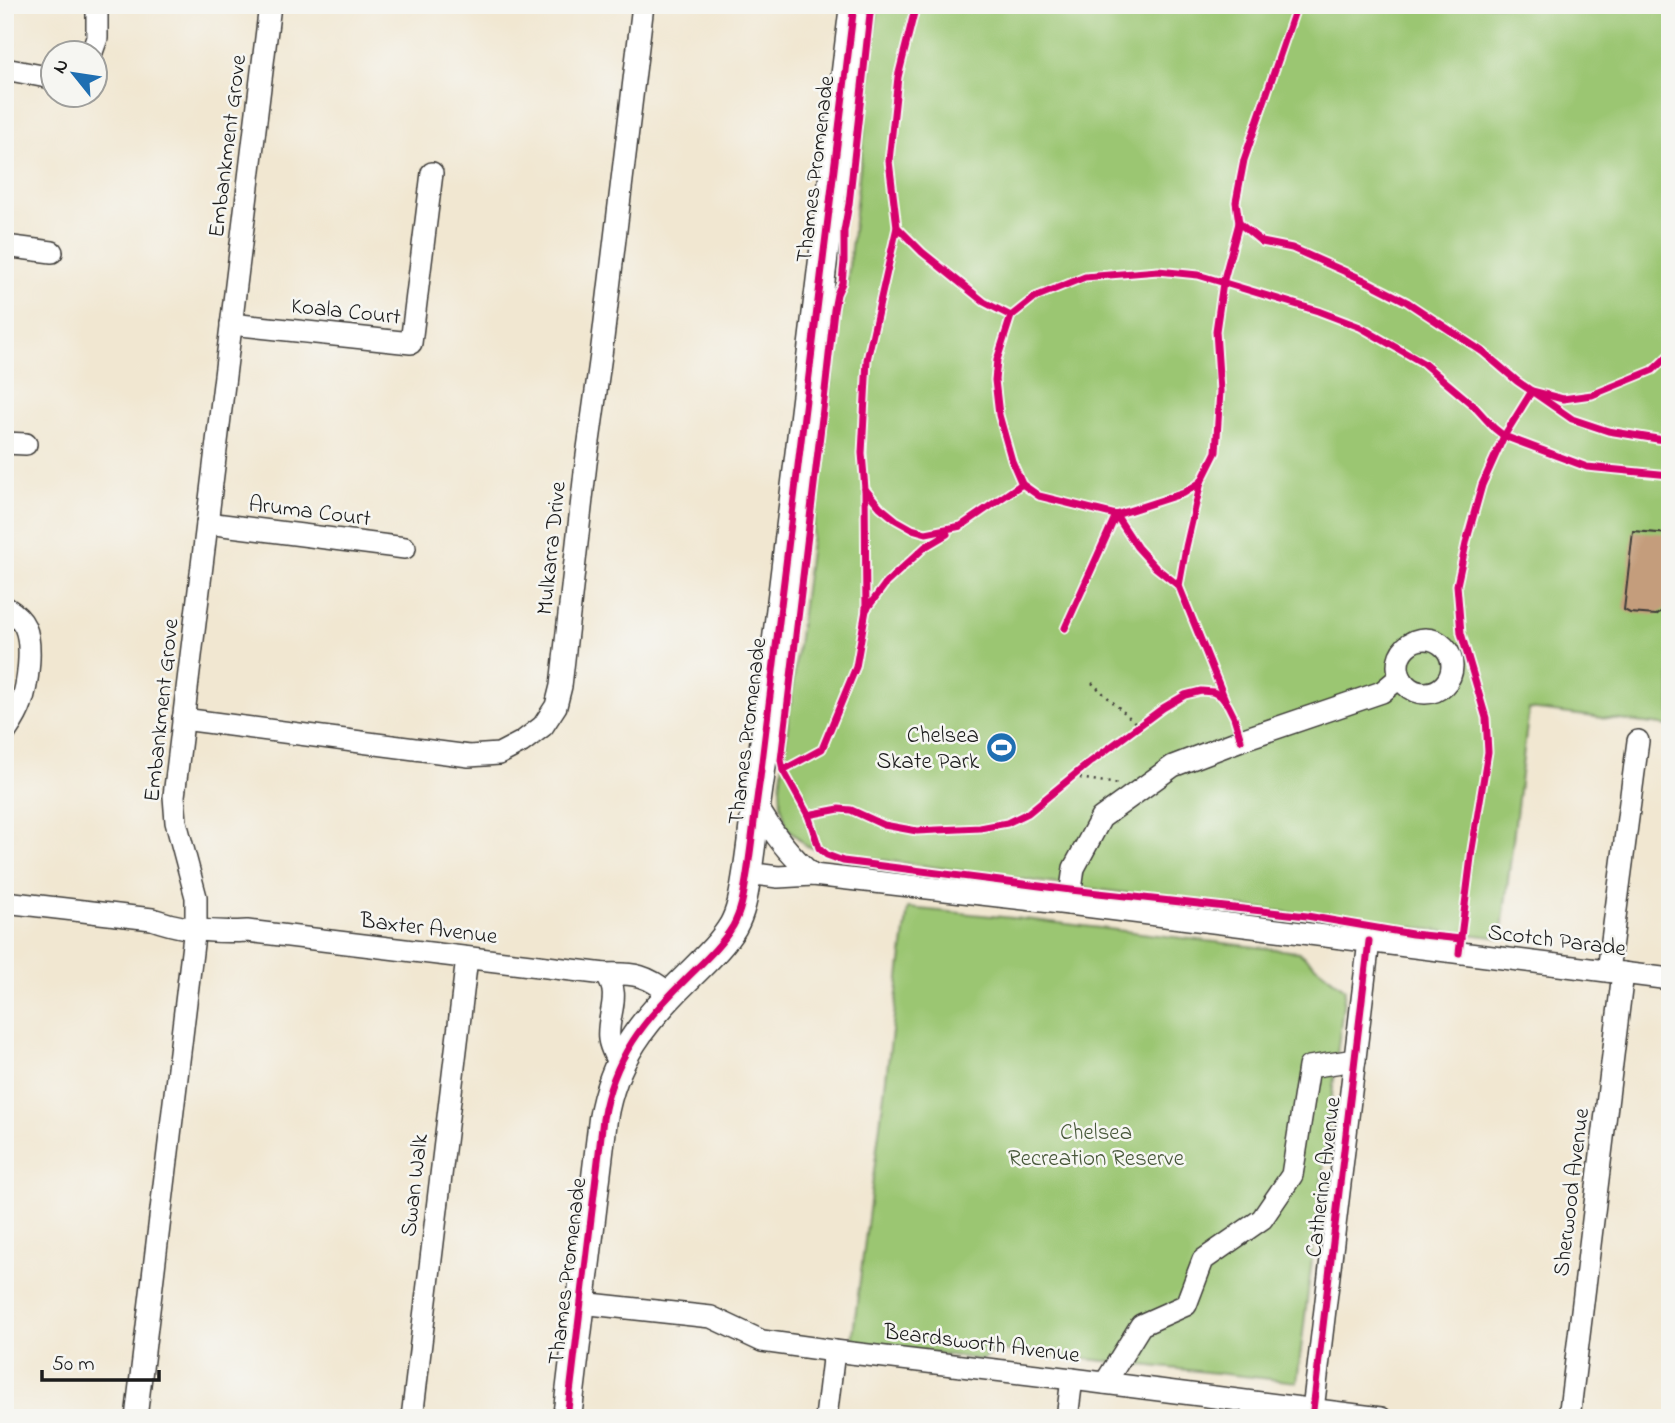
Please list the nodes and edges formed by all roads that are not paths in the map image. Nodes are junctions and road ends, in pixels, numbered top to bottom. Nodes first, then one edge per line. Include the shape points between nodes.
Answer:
1 (97, 5) edge
2 (270, 5) edge
3 (643, 5) edge
4 (854, 5) edge
5 (97, 38) edge
6 (5, 69) edge
7 (38, 75) edge
8 (432, 173) dead end
9 (5, 246) edge
10 (52, 252) dead end
11 (231, 324) junction
12 (207, 523) junction
13 (405, 548) dead end
14 (5, 607) edge
15 (1400, 677) dead end
16 (183, 719) junction
17 (5, 733) edge
18 (1637, 741) dead end
19 (756, 804) junction
20 (748, 867) junction
21 (813, 875) junction
22 (5, 902) edge
23 (1069, 904) junction
24 (195, 924) junction
25 (1369, 941) junction
26 (467, 958) junction
27 (1616, 972) junction
28 (605, 974) junction
29 (1670, 979) edge
30 (666, 999) junction
31 (1355, 1060) junction
32 (619, 1065) junction
33 (581, 1303) junction
34 (834, 1351) junction
35 (1072, 1379) junction
36 (1105, 1383) junction
37 (1313, 1414) edge
38 (136, 1418) edge
39 (412, 1418) edge
40 (567, 1418) edge
41 (826, 1418) edge
42 (1068, 1418) edge
43 (1381, 1418) edge
44 (1569, 1418) edge

1 - 5 street
2 - 11 street, Embankment Grove
3 - 16 street, Mulkarra Drive via 556,706 543,726 522,742 499,754 469,756
4 - 19 main road, Thames Promenade
6 - 7 street
8 - 11 street, Koala Court via 411,343
9 - 10 street
11 - 12 street, Embankment Grove
12 - 13 street, Aruma Court
12 - 16 street, Embankment Grove
14 - 17 street via 24,626 28,656 23,700
15 - 23 street via 1382,692 1173,766 1101,818 1074,868
16 - 24 street, Embankment Grove via 174,796 176,822 196,897
18 - 27 street, Sherwood Avenue
19 - 20 main road, Thames Promenade
19 - 21 street via 790,853
20 - 21 street, Scotch Parade via 781,865
20 - 30 main road, Thames Promenade via 741,907 728,934
21 - 23 street, Scotch Parade
22 - 24 street, Baxter Avenue via 152,919 174,927
23 - 25 street, Scotch Parade
24 - 26 street, Baxter Avenue via 222,932 247,931
24 - 38 street, Embankment Grove
25 - 27 street, Scotch Parade
25 - 31 street, Catherine Avenue
26 - 28 street, Baxter Avenue
26 - 39 street, Swan Walk
27 - 29 street, Scotch Parade
27 - 44 street, Sherwood Avenue
28 - 30 street, Baxter Avenue via 639,976 654,982
28 - 32 street via 614,995 609,1038
30 - 32 main road, Thames Promenade via 640,1028
31 - 36 street via 1309,1067 1292,1175 1262,1219 1203,1260 1186,1305 1141,1325
31 - 37 street, Catherine Avenue
32 - 33 main road, Thames Promenade via 604,1111
33 - 34 street, Beardsworth Avenue via 711,1317 762,1341
33 - 40 main road, Thames Promenade
34 - 35 street, Beardsworth Avenue
34 - 41 street
35 - 36 street, Beardsworth Avenue
35 - 42 street
36 - 37 street, Beardsworth Avenue
37 - 43 street, Beardsworth Avenue

